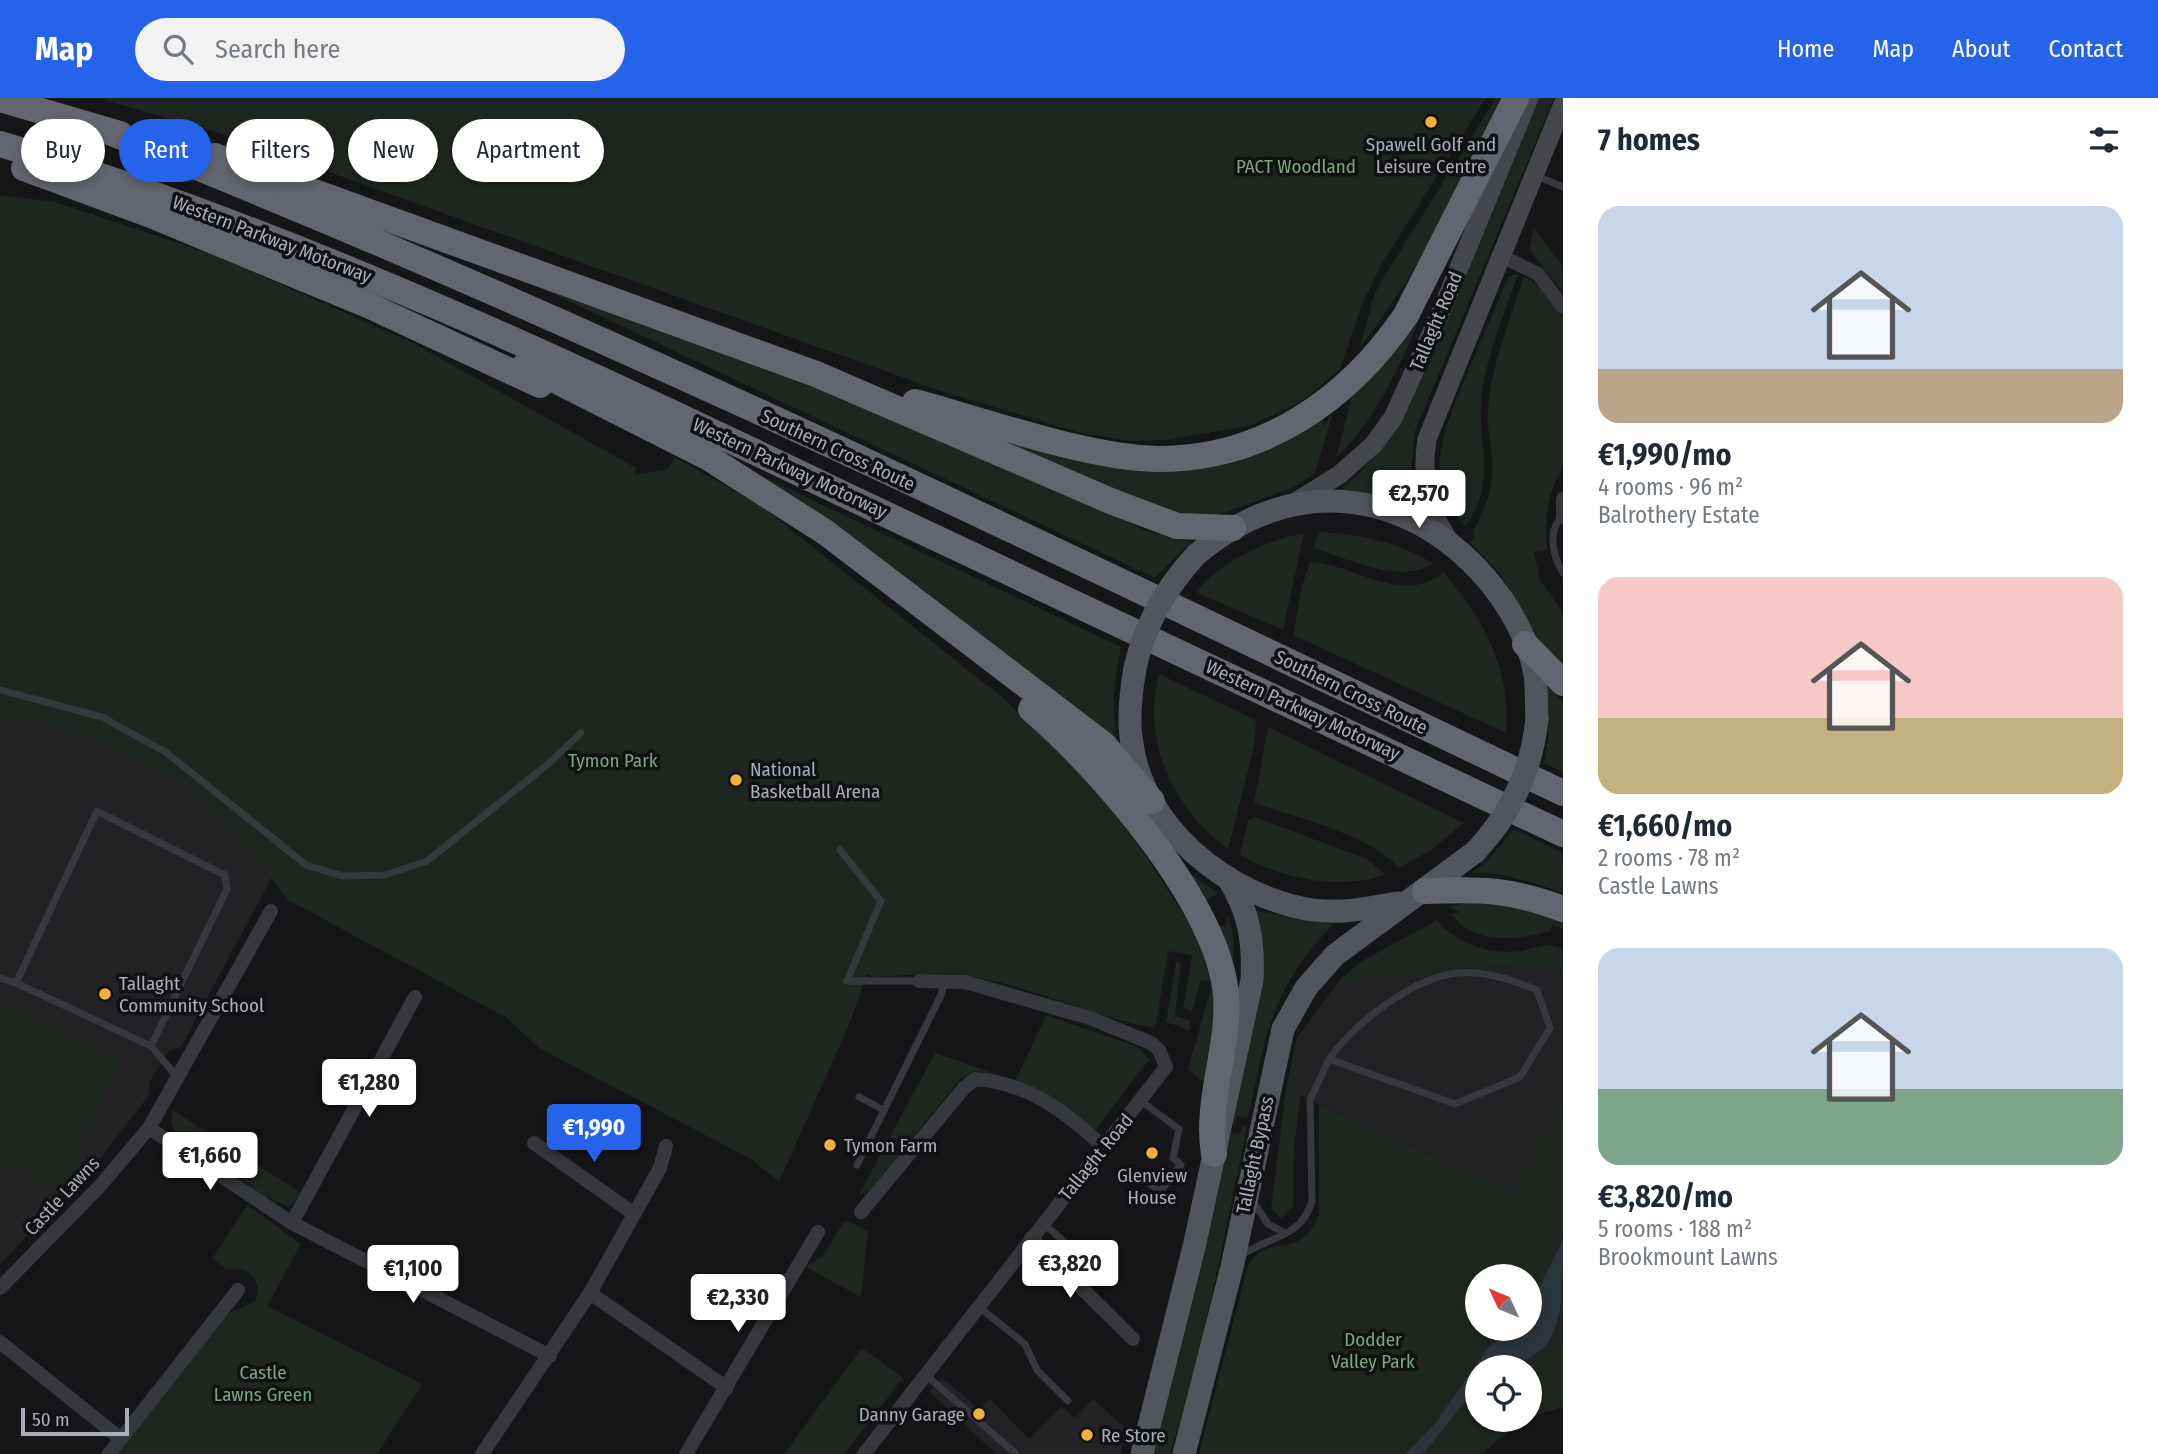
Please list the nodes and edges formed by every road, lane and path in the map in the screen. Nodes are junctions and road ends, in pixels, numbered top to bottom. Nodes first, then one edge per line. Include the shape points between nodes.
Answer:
1 (1516, 98) edge
2 (1529, 98) edge
3 (0, 99) edge
4 (1563, 104) edge
5 (67, 119) edge
6 (105, 130) edge
7 (105, 130) edge
8 (0, 144) edge
9 (0, 157) edge
10 (1533, 174) junction
11 (1563, 187) edge
12 (305, 252) junction
13 (1499, 255) junction
14 (1563, 307) edge
15 (816, 374) junction
16 (760, 489) junction
17 (1563, 499) edge
18 (1291, 504) junction
19 (1563, 517) edge
20 (1233, 528) junction
21 (1451, 543) junction
22 (1563, 573) edge
23 (919, 605) junction
24 (1525, 644) junction
25 (1563, 683) edge
26 (0, 690) edge
27 (581, 733) dead end
28 (1563, 793) edge
29 (1152, 801) junction
30 (1563, 834) edge
31 (840, 850) dead end
32 (1228, 878) junction
33 (1415, 897) junction
34 (1563, 909) edge
35 (271, 911) dead end
36 (0, 978) edge
37 (919, 981) joint
38 (945, 981) junction
39 (16, 983) junction
40 (415, 997) dead end
41 (151, 1046) junction
42 (1329, 1059) junction
43 (179, 1078) junction
44 (859, 1097) dead end
45 (1141, 1101) junction
46 (884, 1110) junction
47 (149, 1128) junction
48 (534, 1143) dead end
49 (666, 1146) dead end
50 (1104, 1147) junction
51 (1214, 1154) junction
52 (857, 1165) dead end
53 (1141, 1176) dead end
54 (1248, 1194) junction
55 (861, 1212) dead end
56 (634, 1214) junction
57 (292, 1223) junction
58 (1043, 1223) junction
59 (818, 1232) dead end
60 (1285, 1233) junction
61 (1031, 1238) junction
62 (1194, 1247) junction
63 (1089, 1264) dead end
64 (1232, 1266) junction
65 (1177, 1270) dead end
66 (0, 1288) edge
67 (238, 1290) dead end
68 (590, 1293) junction
69 (979, 1307) junction
70 (1133, 1339) dead end
71 (0, 1342) edge
72 (550, 1356) junction
73 (925, 1374) junction
74 (727, 1388) junction
75 (1068, 1401) dead end
76 (1144, 1402) dead end
77 (121, 1440) junction
78 (1144, 1448) edge
79 (872, 1451) edge
80 (109, 1454) edge
81 (482, 1454) edge
82 (686, 1454) edge
83 (1016, 1454) edge
84 (1184, 1454) edge

1 - 15 highway via 1388,342 1322,407 1268,436 1235,449 1158,459 1083,448
2 - 18 main road, Tallaght Road via 1393,418 1373,445 1339,475
3 - 5 highway
4 - 10 main road, Tallaght Road
6 - 15 highway via 216,156
7 - 28 highway, Southern Cross Route via 300,208 602,340
8 - 12 highway, Western Parkway Motorway via 102,175
9 - 16 highway via 370,306
10 - 11 lane
10 - 13 main road, Tallaght Road
12 - 16 highway via 388,299 709,458
12 - 30 highway, Western Parkway Motorway via 391,285 676,414
13 - 14 street via 1538,274
13 - 21 main road, Tallaght Road via 1427,439 1427,496
15 - 20 highway via 1112,502 1177,526
16 - 23 highway
17 - 19 street
18 - 20 main road, Tallaght Bypass
18 - 21 main road, Tallaght Bypass via 1328,501 1391,510 1421,522
19 - 22 lane via 1556,523 1552,549
20 - 29 main road, Tallaght Bypass, bridge via 1197,554 1179,574 1145,633 1131,692 1130,737
21 - 24 main road, Tallaght Bypass via 1495,588
23 - 29 highway via 1103,744
23 - 51 highway via 1092,769 1156,850 1207,929 1220,961 1226,996 1210,1125
24 - 25 highway
24 - 33 main road, Tallaght Bypass, bridge via 1535,674 1537,718 1530,759 1511,806 1475,852
26 - 27 lane via 102,716 167,753 306,865 342,876 385,876 427,861
29 - 32 main road, Tallaght Bypass via 1185,844
31 - 37 lane via 881,901 848,981
32 - 33 main road, Tallaght Bypass via 1265,898 1314,910 1362,910
32 - 51 main road, Tallaght Bypass via 1253,936 1253,968
33 - 34 highway via 1485,889
33 - 54 main road, Tallaght Bypass via 1335,955 1294,1007 1276,1053
35 - 43 street, Castle Lawns
36 - 39 lane
37 - 38 street
38 - 45 street, Tallaght Road via 965,982 1050,1006 1151,1043 1166,1068
38 - 46 lane
39 - 41 lane
39 - 41 lane via 97,811 225,875 227,889
40 - 57 street
41 - 43 lane
42 - 42 lane via 1347,1034 1408,989 1457,973 1509,979 1537,990 1550,1028 1520,1077 1455,1104
42 - 60 lane via 1310,1100 1312,1201 1300,1226
43 - 47 street, Castle Lawns
44 - 46 lane
45 - 50 street, Tallaght Road
45 - 53 lane via 1178,1129 1173,1158 1181,1165 1160,1192
46 - 52 lane
47 - 57 street
47 - 66 street, Castle Lawns via 99,1187
48 - 56 street
49 - 56 street via 660,1168
50 - 55 street via 1041,1096 993,1080 975,1079
50 - 58 street, Tallaght Road
51 - 62 main road, Tallaght Bypass
54 - 60 lane via 1268,1224
54 - 64 main road, Tallaght Bypass
56 - 68 street
57 - 72 street
58 - 61 street, Tallaght Road
58 - 63 lane
59 - 74 street
60 - 64 lane via 1245,1253
61 - 69 street, Tallaght Road
61 - 70 street
62 - 65 lane
62 - 78 main road, Tallaght Bypass
64 - 84 main road, Tallaght Bypass
67 - 77 street
68 - 72 street
68 - 74 street
69 - 73 street, Tallaght Road
69 - 75 lane via 1025,1344 1037,1370
71 - 77 street
72 - 81 street
73 - 79 street, Tallaght Road
73 - 83 lane
74 - 82 street
76 - 78 lane
77 - 80 street

